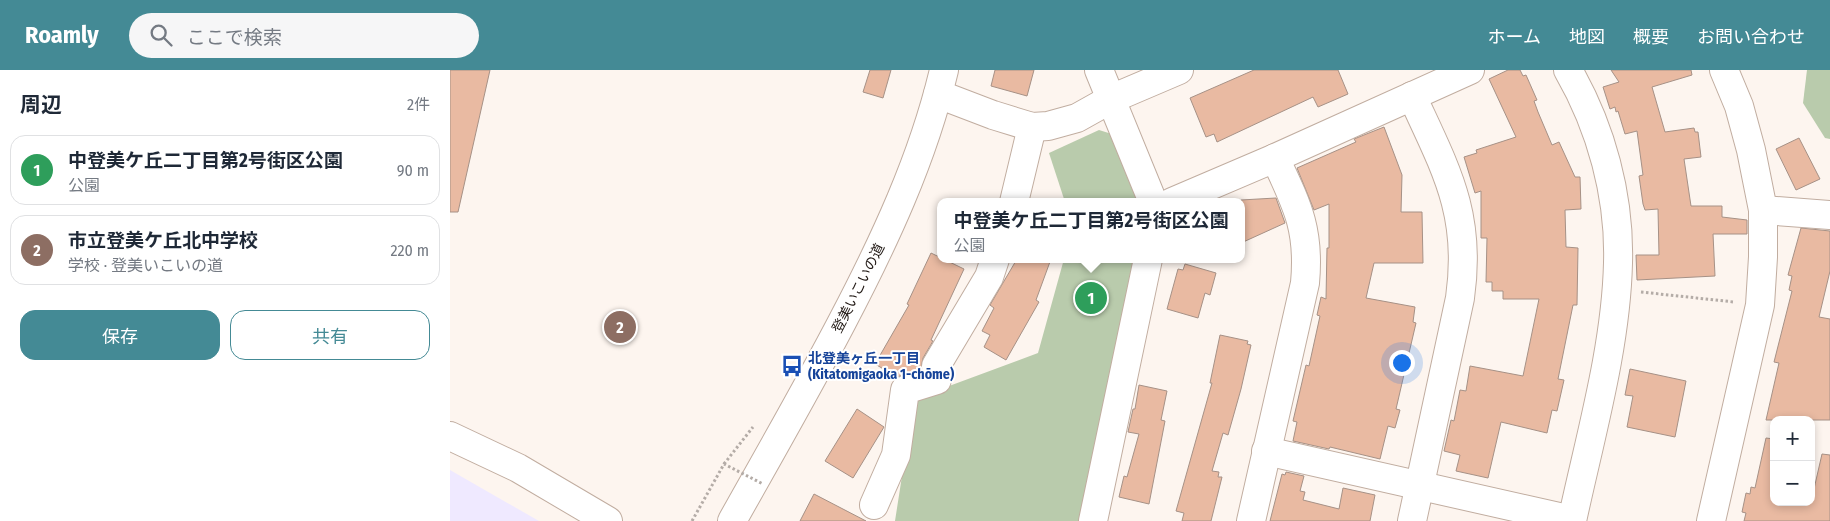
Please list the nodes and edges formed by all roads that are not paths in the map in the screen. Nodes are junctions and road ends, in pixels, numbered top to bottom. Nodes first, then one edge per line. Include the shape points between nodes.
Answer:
1 (1099, 70) edge
2 (1179, 70) edge
3 (1470, 70) edge
4 (1568, 70) edge
5 (1724, 70) edge
6 (941, 82) edge
7 (1412, 96) junction
8 (1111, 99) junction
9 (1032, 127) junction
10 (1275, 158) junction
11 (1015, 198) edge
12 (1151, 198) edge
13 (1181, 198) edge
14 (1763, 210) junction
15 (1830, 215) edge
16 (994, 263) edge
17 (1147, 263) edge
18 (450, 436) edge
19 (1266, 452) junction
20 (1419, 486) junction
21 (874, 504) dead end
22 (1572, 520) edge
23 (608, 521) edge
24 (732, 521) edge
25 (1093, 521) edge
26 (1251, 521) edge
27 (1412, 521) edge
28 (1711, 521) edge

1 - 8 street
2 - 8 street
3 - 7 street
4 - 22 street via 1588,111 1605,161 1617,234 1617,289 1610,346
5 - 14 street via 1739,106
6 - 9 street via 993,115
6 - 24 street, 登美いこいの道 via 905,192 861,285
7 - 10 street
7 - 20 street via 1452,186 1464,253 1460,298
8 - 9 street via 1064,123
8 - 12 street
9 - 11 street
10 - 13 street
10 - 19 street via 1300,213 1306,266 1305,283
14 - 15 street
14 - 28 street via 1760,305
16 - 21 street via 989,277 936,366 937,380 905,390 896,455
17 - 25 street
18 - 23 street via 518,468
19 - 20 street
19 - 26 street
20 - 22 street
20 - 27 street

